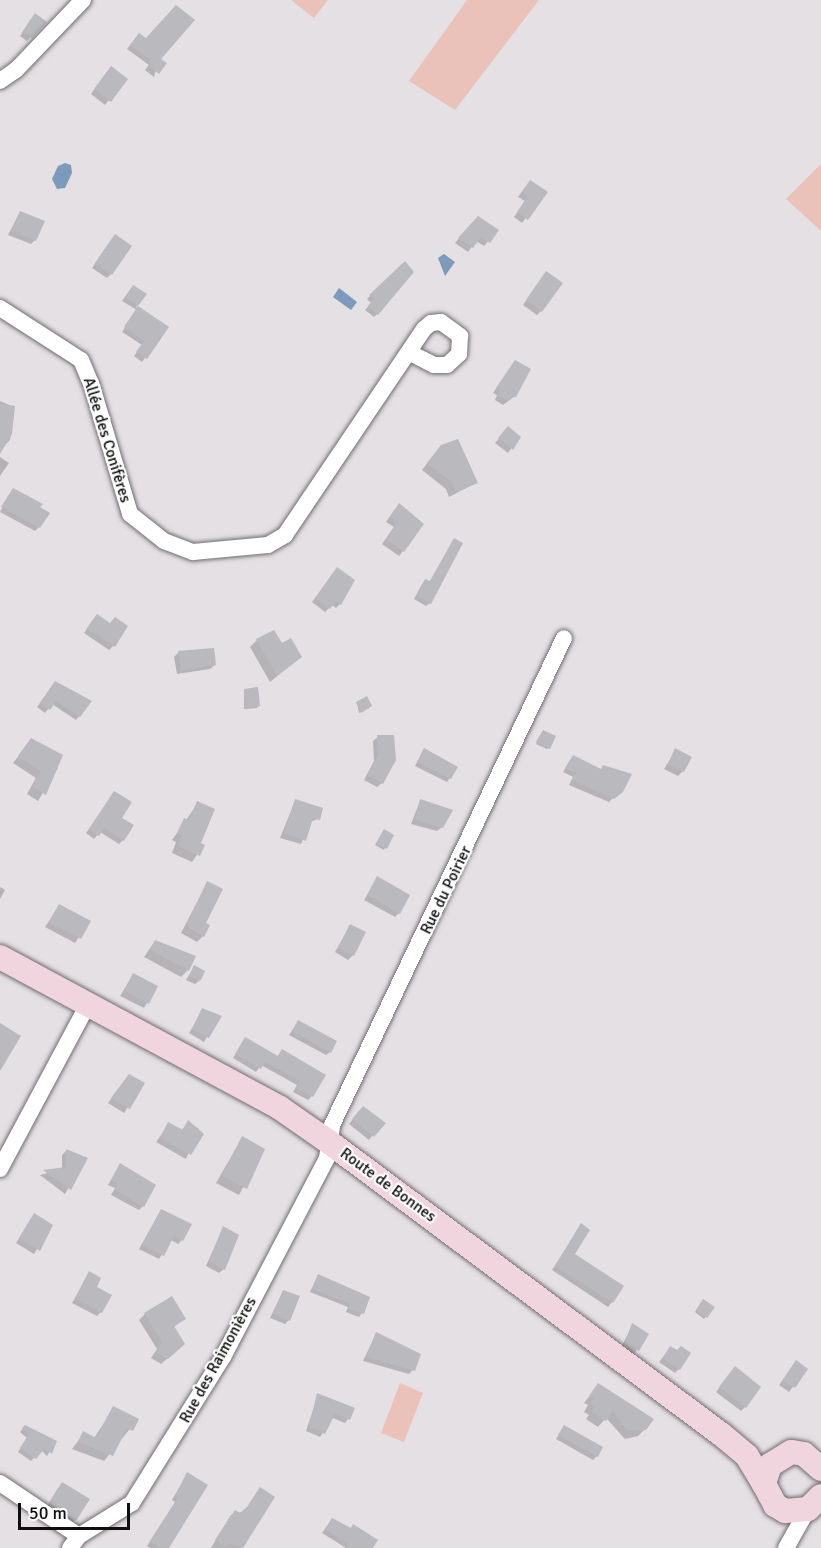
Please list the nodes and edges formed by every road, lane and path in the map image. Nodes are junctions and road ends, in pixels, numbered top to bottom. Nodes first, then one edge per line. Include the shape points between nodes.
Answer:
1 (83, 0) edge
2 (0, 81) edge
3 (0, 308) edge
4 (408, 352) dead end
5 (564, 638) dead end
6 (0, 957) edge
7 (88, 1004) junction
8 (329, 1142) junction
9 (0, 1169) edge
10 (747, 1456) junction
11 (781, 1456) junction
12 (821, 1469) edge
13 (0, 1483) edge
14 (764, 1484) junction
15 (810, 1504) edge
16 (74, 1542) edge
17 (787, 1542) edge

1 - 2 street via 16,70
3 - 4 street, Allée des Conifères via 81,360 130,514 164,540 193,552 268,545 285,535
5 - 8 street, Rue du Poirier via 332,1125
6 - 7 street, Route de Bonnes
7 - 8 street, Route de Bonnes via 280,1108
7 - 9 street
8 - 10 street, Route de Bonnes
8 - 16 street, Rue des Raimonières via 327,1158 223,1357 147,1482 132,1503
10 - 11 street
10 - 14 street, Route de Bonnes
11 - 12 street via 804,1454
11 - 14 street via 770,1466
13 - 16 street
14 - 15 street, Route de Bonnes via 774,1505
15 - 17 street
15 - 17 street

